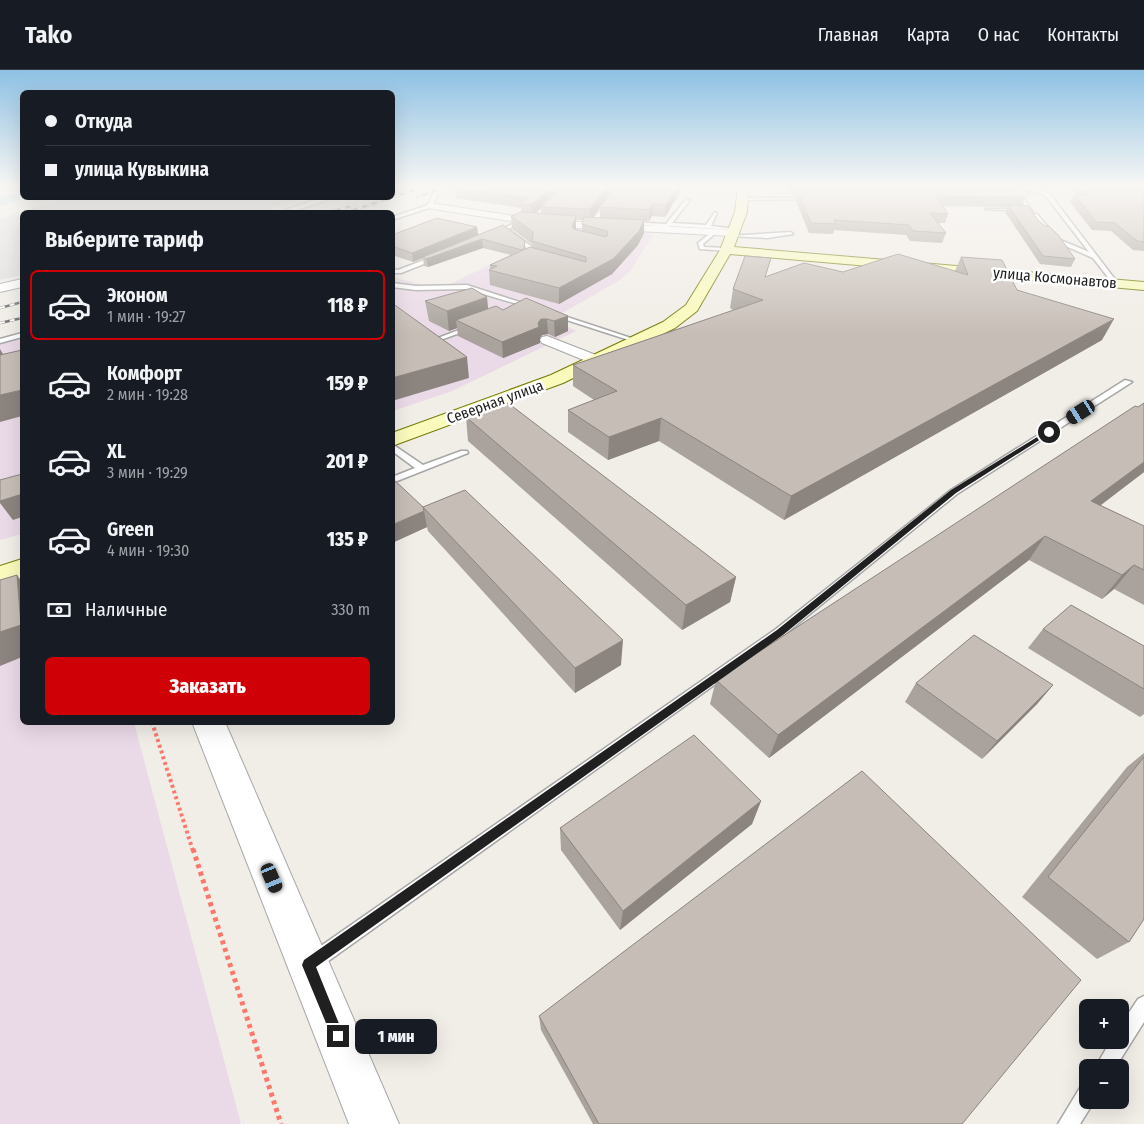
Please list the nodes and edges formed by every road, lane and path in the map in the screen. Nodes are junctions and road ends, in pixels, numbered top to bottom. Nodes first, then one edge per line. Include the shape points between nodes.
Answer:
1 (515, 236) edge
2 (707, 236) edge
3 (760, 236) edge
4 (1053, 236) edge
5 (1079, 236) edge
6 (731, 237) junction
7 (443, 254) edge
8 (1095, 257) junction
9 (535, 259) edge
10 (395, 271) edge
11 (20, 283) edge
12 (1115, 283) junction
13 (395, 285) edge
14 (1144, 286) edge
15 (0, 288) edge
16 (530, 306) junction
17 (538, 309) edge
18 (521, 310) edge
19 (547, 312) edge
20 (476, 325) edge
21 (20, 336) edge
22 (441, 338) edge
23 (547, 340) dead end
24 (0, 341) edge
25 (637, 341) junction
26 (596, 360) junction
27 (1128, 382) dead end
28 (395, 439) edge
29 (395, 448) edge
30 (464, 453) dead end
31 (422, 469) junction
32 (395, 479) edge
33 (20, 569) edge
34 (0, 576) edge
35 (153, 725) edge
36 (209, 725) edge
37 (308, 965) junction
38 (1144, 1005) edge
39 (1110, 1059) edge
40 (1079, 1107) edge
41 (281, 1124) edge
42 (374, 1124) edge
43 (1068, 1124) edge

1 - 9 lane via 530,248 528,257
2 - 6 lane via 700,244 702,248
3 - 6 lane
4 - 8 lane
5 - 8 lane
6 - 12 main road, улица Космонавтов
6 - 25 main road, Северная улица via 692,308 669,325
7 - 10 lane
8 - 12 lane
11 - 15 street
12 - 14 main road, улица Космонавтов
13 - 16 lane via 467,287
16 - 17 lane
16 - 18 lane
19 - 25 lane
20 - 22 lane
21 - 24 lane
23 - 26 street
25 - 26 main road, Северная улица
26 - 28 main road, Северная улица via 557,379
27 - 37 lane via 954,492 780,632
29 - 31 lane
30 - 31 lane
31 - 32 lane
33 - 34 main road
35 - 41 path
36 - 37 street
37 - 42 street
38 - 39 lane
40 - 43 lane

